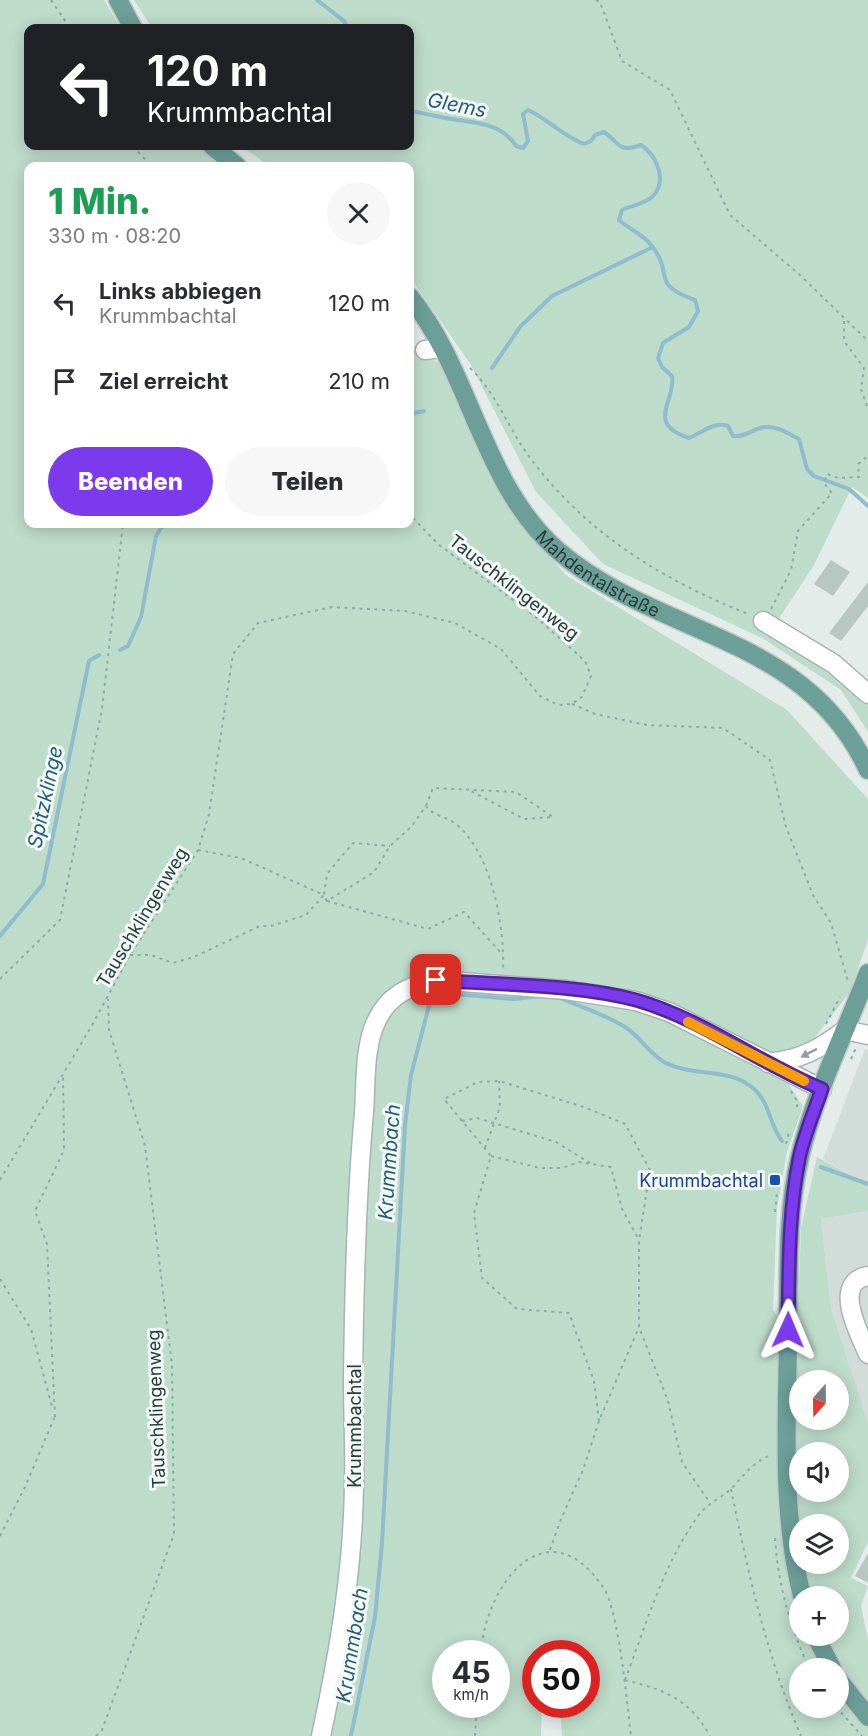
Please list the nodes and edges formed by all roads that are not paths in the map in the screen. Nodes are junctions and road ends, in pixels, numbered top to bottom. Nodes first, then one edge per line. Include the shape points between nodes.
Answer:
1 (118, 0) edge
2 (131, 24) edge
3 (217, 150) edge
4 (232, 162) edge
5 (414, 306) edge
6 (763, 621) road end
7 (868, 694) edge
8 (868, 770) edge
9 (860, 980) edge
10 (845, 1030) junction
11 (868, 1035) edge
12 (768, 1063) junction
13 (822, 1089) junction
14 (868, 1276) edge
15 (868, 1354) edge
16 (800, 1586) edge
17 (849, 1693) edge
18 (868, 1717) edge
19 (321, 1736) edge

1 - 2 main road
3 - 4 main road
5 - 8 main road, Mahdentalstraße via 433,349 511,491 528,519 554,547 619,592 751,652 792,677 840,723
6 - 7 street via 834,664
9 - 10 main road
10 - 11 street
10 -> 12 street via 808,1054
10 - 13 main road
12 - 13 street, Krummbachtal
12 - 19 street, Krummbachtal via 669,1012 608,995 436,980 400,991 386,1004 375,1023 370,1046 362,1132 356,1251 353,1540 341,1639
13 - 16 main road via 800,1157 790,1250 788,1501
14 - 15 street via 855,1284 849,1295 851,1314
17 - 18 main road

